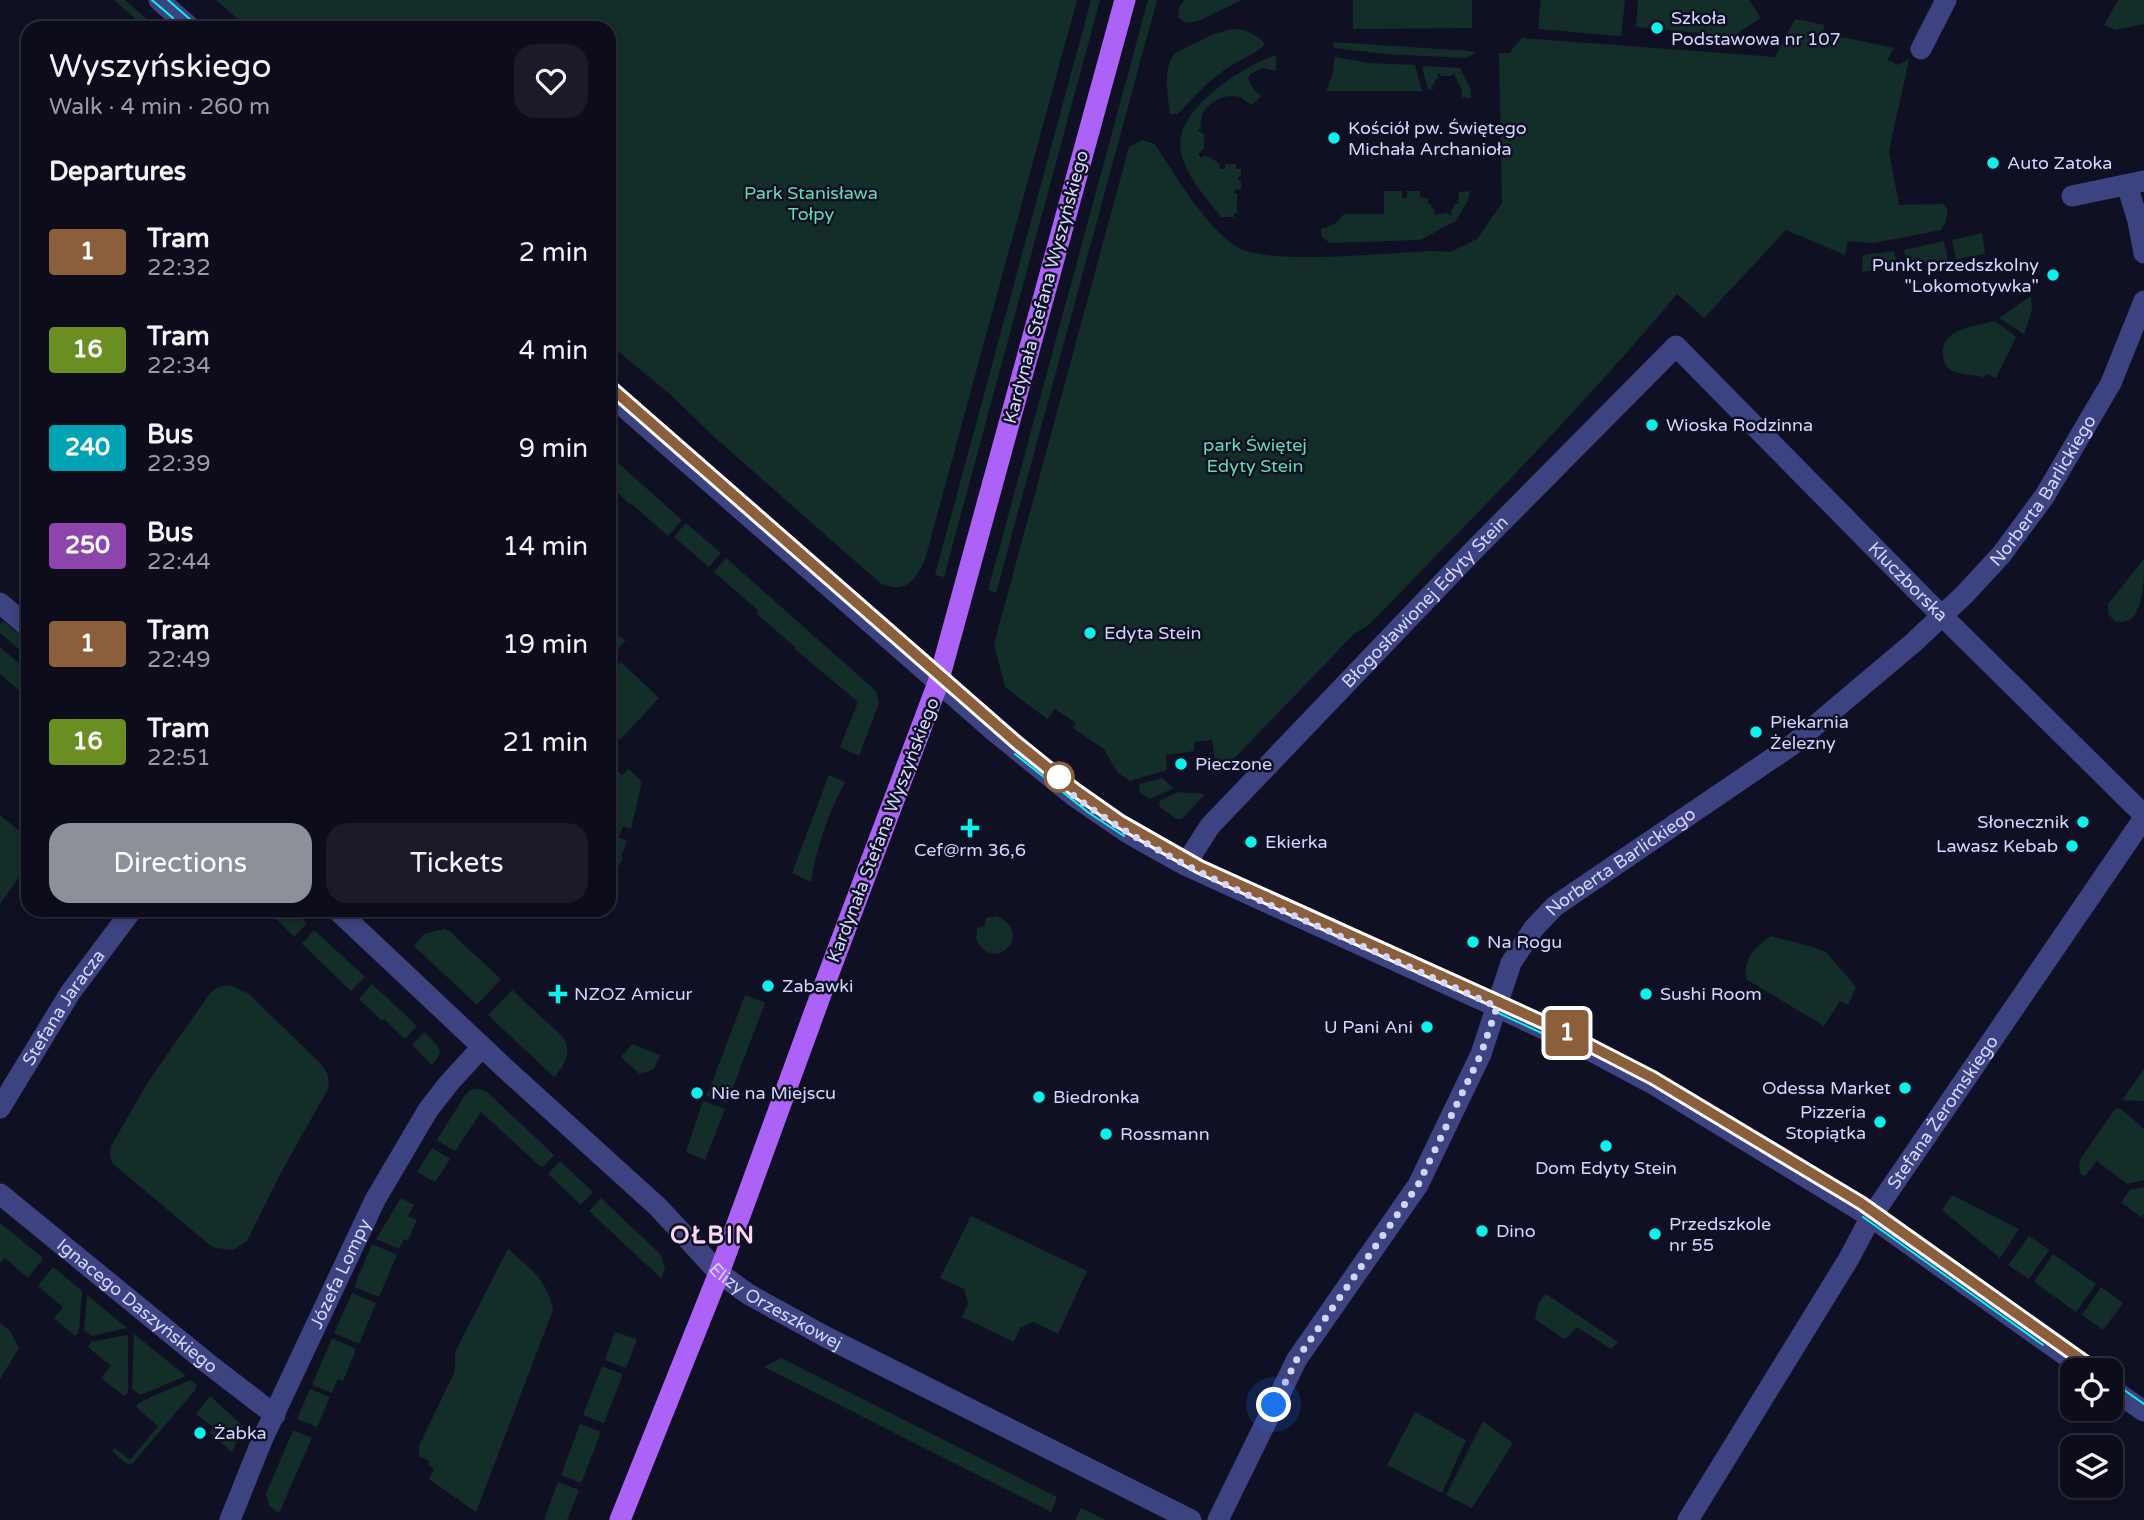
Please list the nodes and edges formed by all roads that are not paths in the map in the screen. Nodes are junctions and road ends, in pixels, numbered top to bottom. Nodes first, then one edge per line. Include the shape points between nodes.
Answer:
1 (159, 0) edge
2 (1125, 0) edge
3 (1946, 0) edge
4 (183, 21) edge
5 (1921, 49) dead end
6 (2135, 183) edge
7 (2072, 196) dead end
8 (2144, 253) edge
9 (2144, 301) edge
10 (1676, 346) joint
11 (616, 400) edge
12 (0, 603) edge
13 (1943, 616) junction
14 (21, 622) edge
15 (938, 684) junction
16 (2144, 816) edge
17 (1185, 865) junction
18 (127, 917) edge
19 (344, 917) edge
20 (1497, 1007) junction
21 (482, 1046) junction
22 (0, 1108) edge
23 (0, 1194) edge
24 (1871, 1217) junction
25 (719, 1273) junction
26 (2069, 1358) edge
27 (2123, 1397) edge
28 (2144, 1411) edge
29 (275, 1415) junction
30 (236, 1517) edge
31 (620, 1520) edge
32 (1191, 1520) edge
33 (1218, 1520) edge
34 (1688, 1520) edge

1 - 4 street
2 - 15 main road, Kardynała Stefana Wyszyńskiego
3 - 5 street
6 - 7 street
6 - 8 street
9 - 13 street, Norberta Barlickiego via 2111,383 2044,497 2001,555
10 - 13 street, Kluczborska
10 - 17 street, Błogosławionej Edyty Stein via 1210,826
11 - 15 street
12 - 14 street
13 - 16 street, Kluczborska
13 - 20 street, Norberta Barlickiego via 1792,745 1555,906 1521,946
15 - 17 street via 1074,796
15 - 25 main road, Kardynała Stefana Wyszyńskiego
16 - 24 street, Stefana Żeromskiego
17 - 20 street
18 - 22 street, Stefana Jaracza via 70,993
19 - 21 street, Elizy Orzeszkowej
20 - 24 street via 1655,1085
20 - 33 street, Norberta Barlickiego via 1481,1054 1418,1185 1297,1359
21 - 25 street, Elizy Orzeszkowej via 658,1207
21 - 29 street, Józefa Lompy via 428,1110 374,1200
23 - 29 street, Ignacego Daszyńskiego
24 - 26 street
24 - 34 street, Stefana Żeromskiego
25 - 31 main road, Kardynała Stefana Wyszyńskiego
25 - 32 street, Elizy Orzeszkowej via 826,1336
27 - 28 street
29 - 30 street, Józefa Lompy

